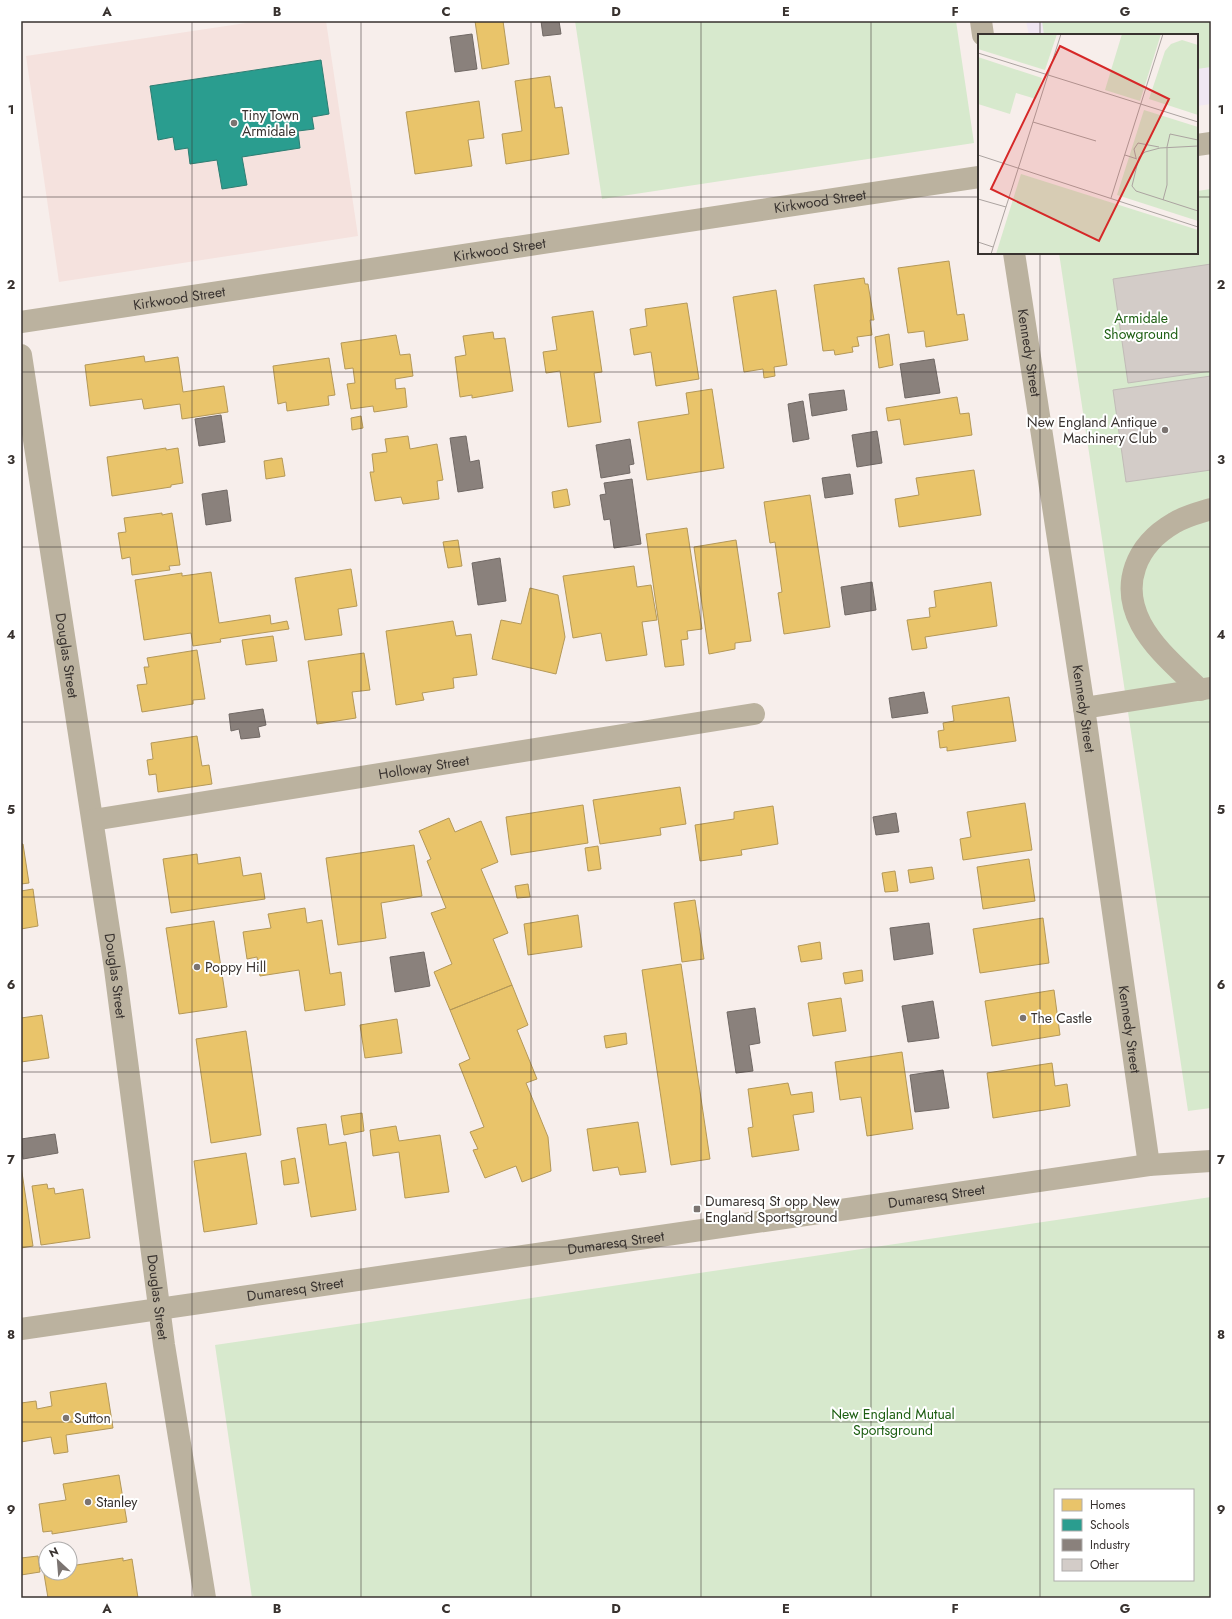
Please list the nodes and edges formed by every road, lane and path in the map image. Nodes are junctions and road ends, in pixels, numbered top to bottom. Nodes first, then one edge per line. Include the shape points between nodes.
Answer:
1 (981, 21) edge
2 (983, 34) edge
3 (1211, 143) edge
4 (1198, 145) edge
5 (978, 178) edge
6 (1014, 254) edge
7 (21, 322) edge
8 (21, 354) edge
9 (1211, 509) edge
10 (1206, 689) edge
11 (1084, 708) junction
12 (754, 714) dead end
13 (93, 820) junction
14 (1211, 1161) edge
15 (1148, 1165) junction
16 (159, 1308) junction
17 (21, 1328) edge
18 (205, 1598) edge

1 - 2 street
3 - 4 street
5 - 7 street, Kirkwood Street
6 - 11 street, Kennedy Street
8 - 13 street, Douglas Street
9 - 10 street via 1174,522 1157,535 1138,561 1131,592 1135,610 1154,643 1172,663
10 - 11 street
11 - 15 street, Kennedy Street
12 - 13 street, Holloway Street
13 - 16 street, Douglas Street
14 - 15 street, Dumaresq Street
15 - 16 street, Dumaresq Street
16 - 17 street, Dumaresq Street
16 - 18 street, Douglas Street

